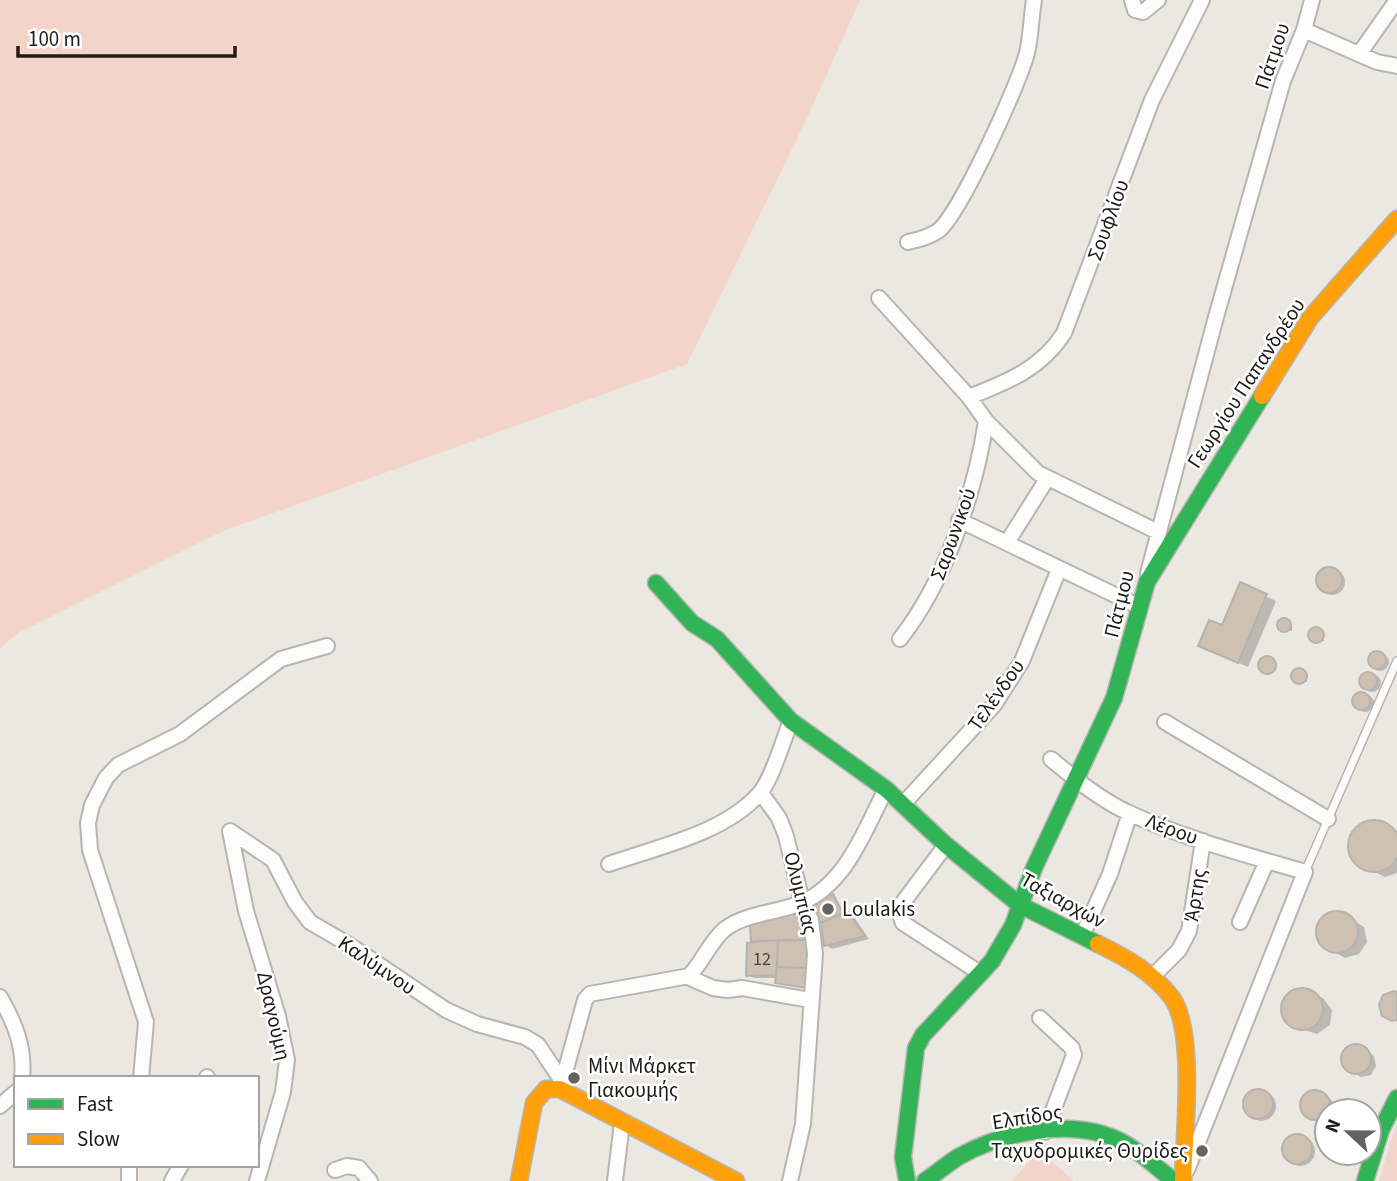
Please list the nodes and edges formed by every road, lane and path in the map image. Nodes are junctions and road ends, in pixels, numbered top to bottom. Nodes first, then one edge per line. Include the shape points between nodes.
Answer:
1 (1034, 0) edge
2 (1132, 0) edge
3 (1158, 0) edge
4 (1202, 0) edge
5 (1312, 0) edge
6 (1397, 0) edge
7 (1304, 30) junction
8 (1359, 54) junction
9 (1397, 66) edge
10 (1397, 219) edge
11 (908, 242) dead end
12 (879, 298) dead end
13 (969, 397) junction
14 (986, 421) junction
15 (1047, 480) junction
16 (959, 520) junction
17 (1158, 532) junction
18 (1008, 541) junction
19 (1059, 569) junction
20 (1147, 582) junction
21 (656, 583) dead end
22 (1140, 607) junction
23 (900, 639) dead end
24 (327, 646) dead end
25 (1397, 661) edge
26 (791, 721) junction
27 (1165, 722) dead end
28 (1051, 759) dead end
29 (1077, 781) junction
30 (886, 789) junction
31 (761, 793) junction
32 (904, 803) junction
33 (1130, 813) junction
34 (1328, 819) junction
35 (1203, 841) junction
36 (946, 845) junction
37 (233, 851) joint
38 (1267, 861) junction
39 (609, 863) dead end
40 (1305, 872) junction
41 (802, 902) junction
42 (1020, 905) junction
43 (1240, 922) dead end
44 (1083, 934) junction
45 (980, 973) junction
46 (688, 977) junction
47 (1152, 977) junction
48 (0, 997) edge
49 (810, 1000) junction
50 (1040, 1018) dead end
51 (23, 1076) edge
52 (141, 1076) edge
53 (561, 1085) junction
54 (14, 1094) edge
55 (1397, 1098) edge
56 (0, 1105) edge
57 (622, 1123) junction
58 (1045, 1132) junction
59 (335, 1170) dead end
60 (257, 1181) edge
61 (370, 1181) edge
62 (519, 1181) edge
63 (615, 1181) edge
64 (736, 1181) edge
65 (790, 1181) edge
66 (908, 1181) edge
67 (925, 1181) edge
68 (1174, 1181) edge
69 (1182, 1181) edge
70 (1365, 1181) edge

1 - 11 street via 1018,79 959,204 938,230
2 - 3 street via 1135,10 1143,12
4 - 13 street, Σουφλίου via 1152,100 1064,333 1049,354 1028,371
5 - 7 street, Πάτμου
6 - 8 street
7 - 8 street
7 - 17 street, Πάτμου via 1283,81
8 - 9 street
10 - 20 street, Γεωργίου Παπανδρέου via 1342,278 1286,354
12 - 13 street
13 - 14 street
14 - 15 street
14 - 16 street, Σαρωνικού
15 - 17 street
15 - 18 street
16 - 18 street
16 - 23 street, Σαρωνικού via 928,601
17 - 20 street, Πάτμου
18 - 19 street
19 - 22 street
19 - 32 street, Τελένδου via 1022,661 994,705
20 - 22 street, Πάτμου
21 - 26 street, Ταξιαρχών via 692,622 717,639
22 - 29 street, Πάτμου via 1114,698
24 - 52 street via 281,659 180,734 118,765 92,805 90,850 146,1022
25 - 34 lane
26 - 30 street, Ταξιαρχών
26 - 31 street
27 - 34 street
28 - 29 street, Λέρου
29 - 33 street, Λέρου
29 - 42 street, Πάτμου
30 - 32 street, Ταξιαρχών
30 - 41 street via 847,865
31 - 39 street via 722,821
31 - 41 street, Ολυμπίας via 786,836
32 - 36 street, Ταξιαρχών
33 - 35 street, Λέρου
33 - 44 street
34 - 40 lane
35 - 38 street, Λέρου
35 - 47 street, Άρτης via 1189,932
36 - 42 street, Ταξιαρχών
36 - 45 street via 898,909 898,916
37 - 53 street, Καλύμνου via 230,831 274,860 310,922 446,1010 538,1045
37 - 60 street, Δραγούμη via 287,1060 283,1092
38 - 40 street, Λέρου
38 - 43 street
40 - 69 street
41 - 46 street via 736,922 719,934
41 - 49 street, Ολυμπίας via 811,920 815,954
42 - 44 street, Ταξιαρχών
42 - 45 street, Πάτμου via 1000,950
44 - 47 street, Ταξιαρχών
45 - 66 street, Πάτμου via 916,1048 903,1157
46 - 49 street via 713,988 742,988
46 - 53 street via 590,994
47 - 69 street, Ταξιαρχών via 1173,999 1186,1047
48 - 51 street via 15,1026
49 - 65 street, Ολυμπίας via 803,1124
50 - 58 street via 1074,1055
53 - 57 street
53 - 62 street via 546,1089 534,1103
54 - 56 street
55 - 70 street via 1381,1129
57 - 63 street
57 - 64 street
58 - 67 street, Ελπίδος via 979,1148
58 - 68 street, Ελπίδος via 1074,1130 1122,1142
59 - 61 street via 359,1168

